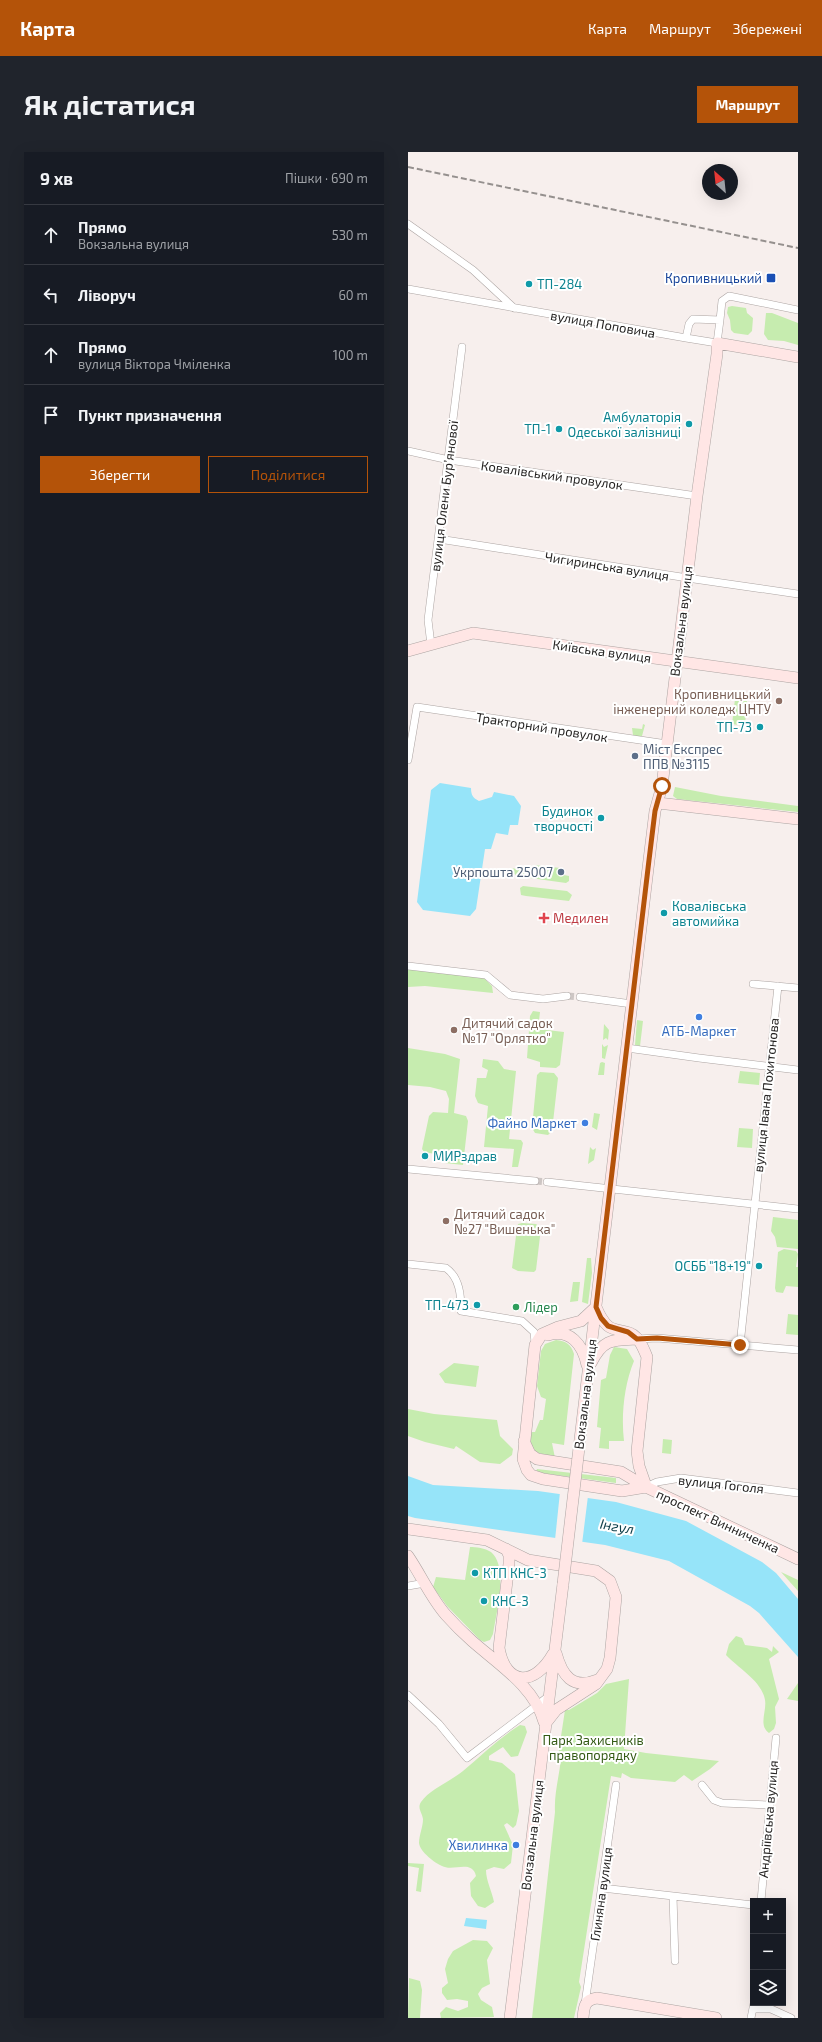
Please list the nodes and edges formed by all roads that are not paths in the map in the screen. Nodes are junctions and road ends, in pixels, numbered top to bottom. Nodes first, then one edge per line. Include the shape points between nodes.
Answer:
1 (408, 224) edge
2 (408, 289) edge
3 (514, 308) junction
4 (798, 310) edge
5 (720, 320) junction
6 (686, 338) junction
7 (717, 343) junction
8 (462, 347) dead end
9 (798, 357) edge
10 (408, 451) edge
11 (449, 460) junction
12 (697, 496) junction
13 (439, 539) junction
14 (687, 578) junction
15 (798, 594) edge
16 (431, 645) junction
17 (408, 651) edge
18 (676, 661) junction
19 (798, 678) edge
20 (667, 744) junction
21 (408, 760) edge
22 (658, 803) junction
23 (798, 819) edge
24 (408, 966) edge
25 (753, 984) dead end
26 (778, 986) junction
27 (798, 988) edge
28 (567, 996) tunnel mouth
29 (580, 997) tunnel mouth
30 (632, 1004) junction
31 (627, 1048) junction
32 (769, 1066) junction
33 (798, 1070) edge
34 (408, 1169) edge
35 (535, 1181) tunnel mouth
36 (547, 1182) tunnel mouth
37 (610, 1189) junction
38 (755, 1204) junction
39 (798, 1209) edge
40 (408, 1264) edge
41 (596, 1307) junction
42 (637, 1339) junction
43 (535, 1345) junction
44 (740, 1345) junction
45 (798, 1350) edge
46 (588, 1371) junction
47 (524, 1440) junction
48 (637, 1451) junction
49 (614, 1470) junction
50 (646, 1487) junction
51 (798, 1493) edge
52 (408, 1530) edge
53 (506, 1549) junction
54 (408, 1556) edge
55 (798, 1559) edge
56 (538, 1563) junction
57 (508, 1575) junction
58 (425, 1583) junction
59 (408, 1586) edge
60 (499, 1638) junction
61 (470, 1640) junction
62 (555, 1650) junction
63 (509, 1673) junction
64 (602, 1676) junction
65 (408, 1696) edge
66 (549, 1696) junction
67 (538, 1704) junction
68 (545, 1724) junction
69 (776, 1738) dead end
70 (616, 1784) dead end
71 (702, 1785) dead end
72 (770, 1805) junction
73 (602, 1888) junction
74 (673, 1896) junction
75 (761, 1898) edge
76 (750, 1905) edge
77 (675, 1960) dead end
78 (585, 2004) junction
79 (754, 2006) edge
80 (510, 2018) edge
81 (583, 2018) edge
82 (716, 2018) edge
83 (751, 2018) edge
84 (791, 2018) edge

1 - 3 street via 473,270
2 - 3 street, вулиця Поповича
3 - 6 street, вулиця Поповича
4 - 5 street via 729,296 722,301
5 - 6 street via 693,319 689,324
5 - 7 street
6 - 7 street, вулиця Поповича
7 - 9 main road, вулиця Поповича
7 - 12 main road, Вокзальна вулиця
8 - 11 street, вулиця Олени Бурʼянової
10 - 11 street, Ковалівський провулок
11 - 12 street, Ковалівський провулок
11 - 13 street, вулиця Олени Бурʼянової
12 - 14 main road, Вокзальна вулиця
13 - 14 street, Чигиринська вулиця
13 - 16 street, вулиця Олени Бурʼянової via 428,620
14 - 15 street, Чигиринська вулиця
14 - 18 main road, Вокзальна вулиця
16 - 17 main road, Київська вулиця
16 - 18 main road, Київська вулиця via 473,634
18 - 19 main road, Київська вулиця
18 - 20 main road, Вокзальна вулиця
20 - 21 street, Тракторний провулок via 417,707
20 - 22 main road, Вокзальна вулиця
22 - 23 main road
22 - 30 main road, Вокзальна вулиця
24 - 28 street via 486,975 510,995 543,999
25 - 26 street
26 - 27 street
26 - 32 street, вулиця Івана Похитонова
29 - 30 street
30 - 31 main road, Вокзальна вулиця
31 - 32 street
31 - 37 main road, Вокзальна вулиця
32 - 33 street
32 - 38 street, вулиця Івана Похитонова
34 - 35 street
36 - 37 street
37 - 38 street
37 - 41 main road, Вокзальна вулиця
38 - 39 street
38 - 44 street, вулиця Івана Похитонова
40 - 43 street via 446,1268 461,1291 461,1311 522,1320 534,1332
41 - 42 main road via 608,1326 628,1332
41 - 43 main road via 581,1321 546,1331
41 - 46 main road, Вокзальна вулиця
42 - 44 street via 657,1338
42 - 46 main road via 618,1339 604,1344
42 - 48 main road via 643,1348 647,1364
43 - 46 main road via 550,1334 569,1336 582,1349
43 - 47 main road, проспект Винниченка
44 - 45 street
46 - 62 main road, Вокзальна вулиця, bridge
47 - 49 main road via 530,1454 542,1461
47 - 50 main road, проспект Винниченка via 524,1465 531,1475 543,1480 622,1491
48 - 49 main road via 630,1465
48 - 50 main road
49 - 50 main road via 628,1475
50 - 51 street, вулиця Гоголя via 657,1482 681,1478
50 - 55 main road, проспект Винниченка
52 - 53 main road via 476,1538
53 - 56 main road via 516,1556
53 - 57 main road via 509,1558
54 - 58 main road
56 - 57 main road via 524,1564
56 - 64 main road via 596,1571 605,1576 613,1586 616,1601 610,1658
57 - 60 main road
58 - 59 street
58 - 61 main road via 445,1614
60 - 61 main road via 484,1647
60 - 63 main road via 500,1654
61 - 63 main road
62 - 63 main road via 541,1671 534,1676 520,1677
62 - 64 main road via 560,1667 568,1679 583,1683
62 - 66 main road, Вокзальна вулиця
63 - 67 main road
64 - 68 main road via 596,1684 556,1710
65 - 67 street via 439,1724 467,1758
66 - 67 street
66 - 68 main road, Вокзальна вулиця
67 - 68 main road
68 - 80 main road, Вокзальна вулиця
69 - 72 street, Андріївська вулиця
70 - 73 street, Глиняна вулиця
71 - 72 street via 714,1800 722,1803
72 - 75 street, Андріївська вулиця
73 - 74 street
73 - 78 street, Глиняна вулиця
74 - 76 street
74 - 77 street
78 - 81 main road
78 - 82 main road via 597,1998
79 - 83 street
79 - 84 street via 771,2009

